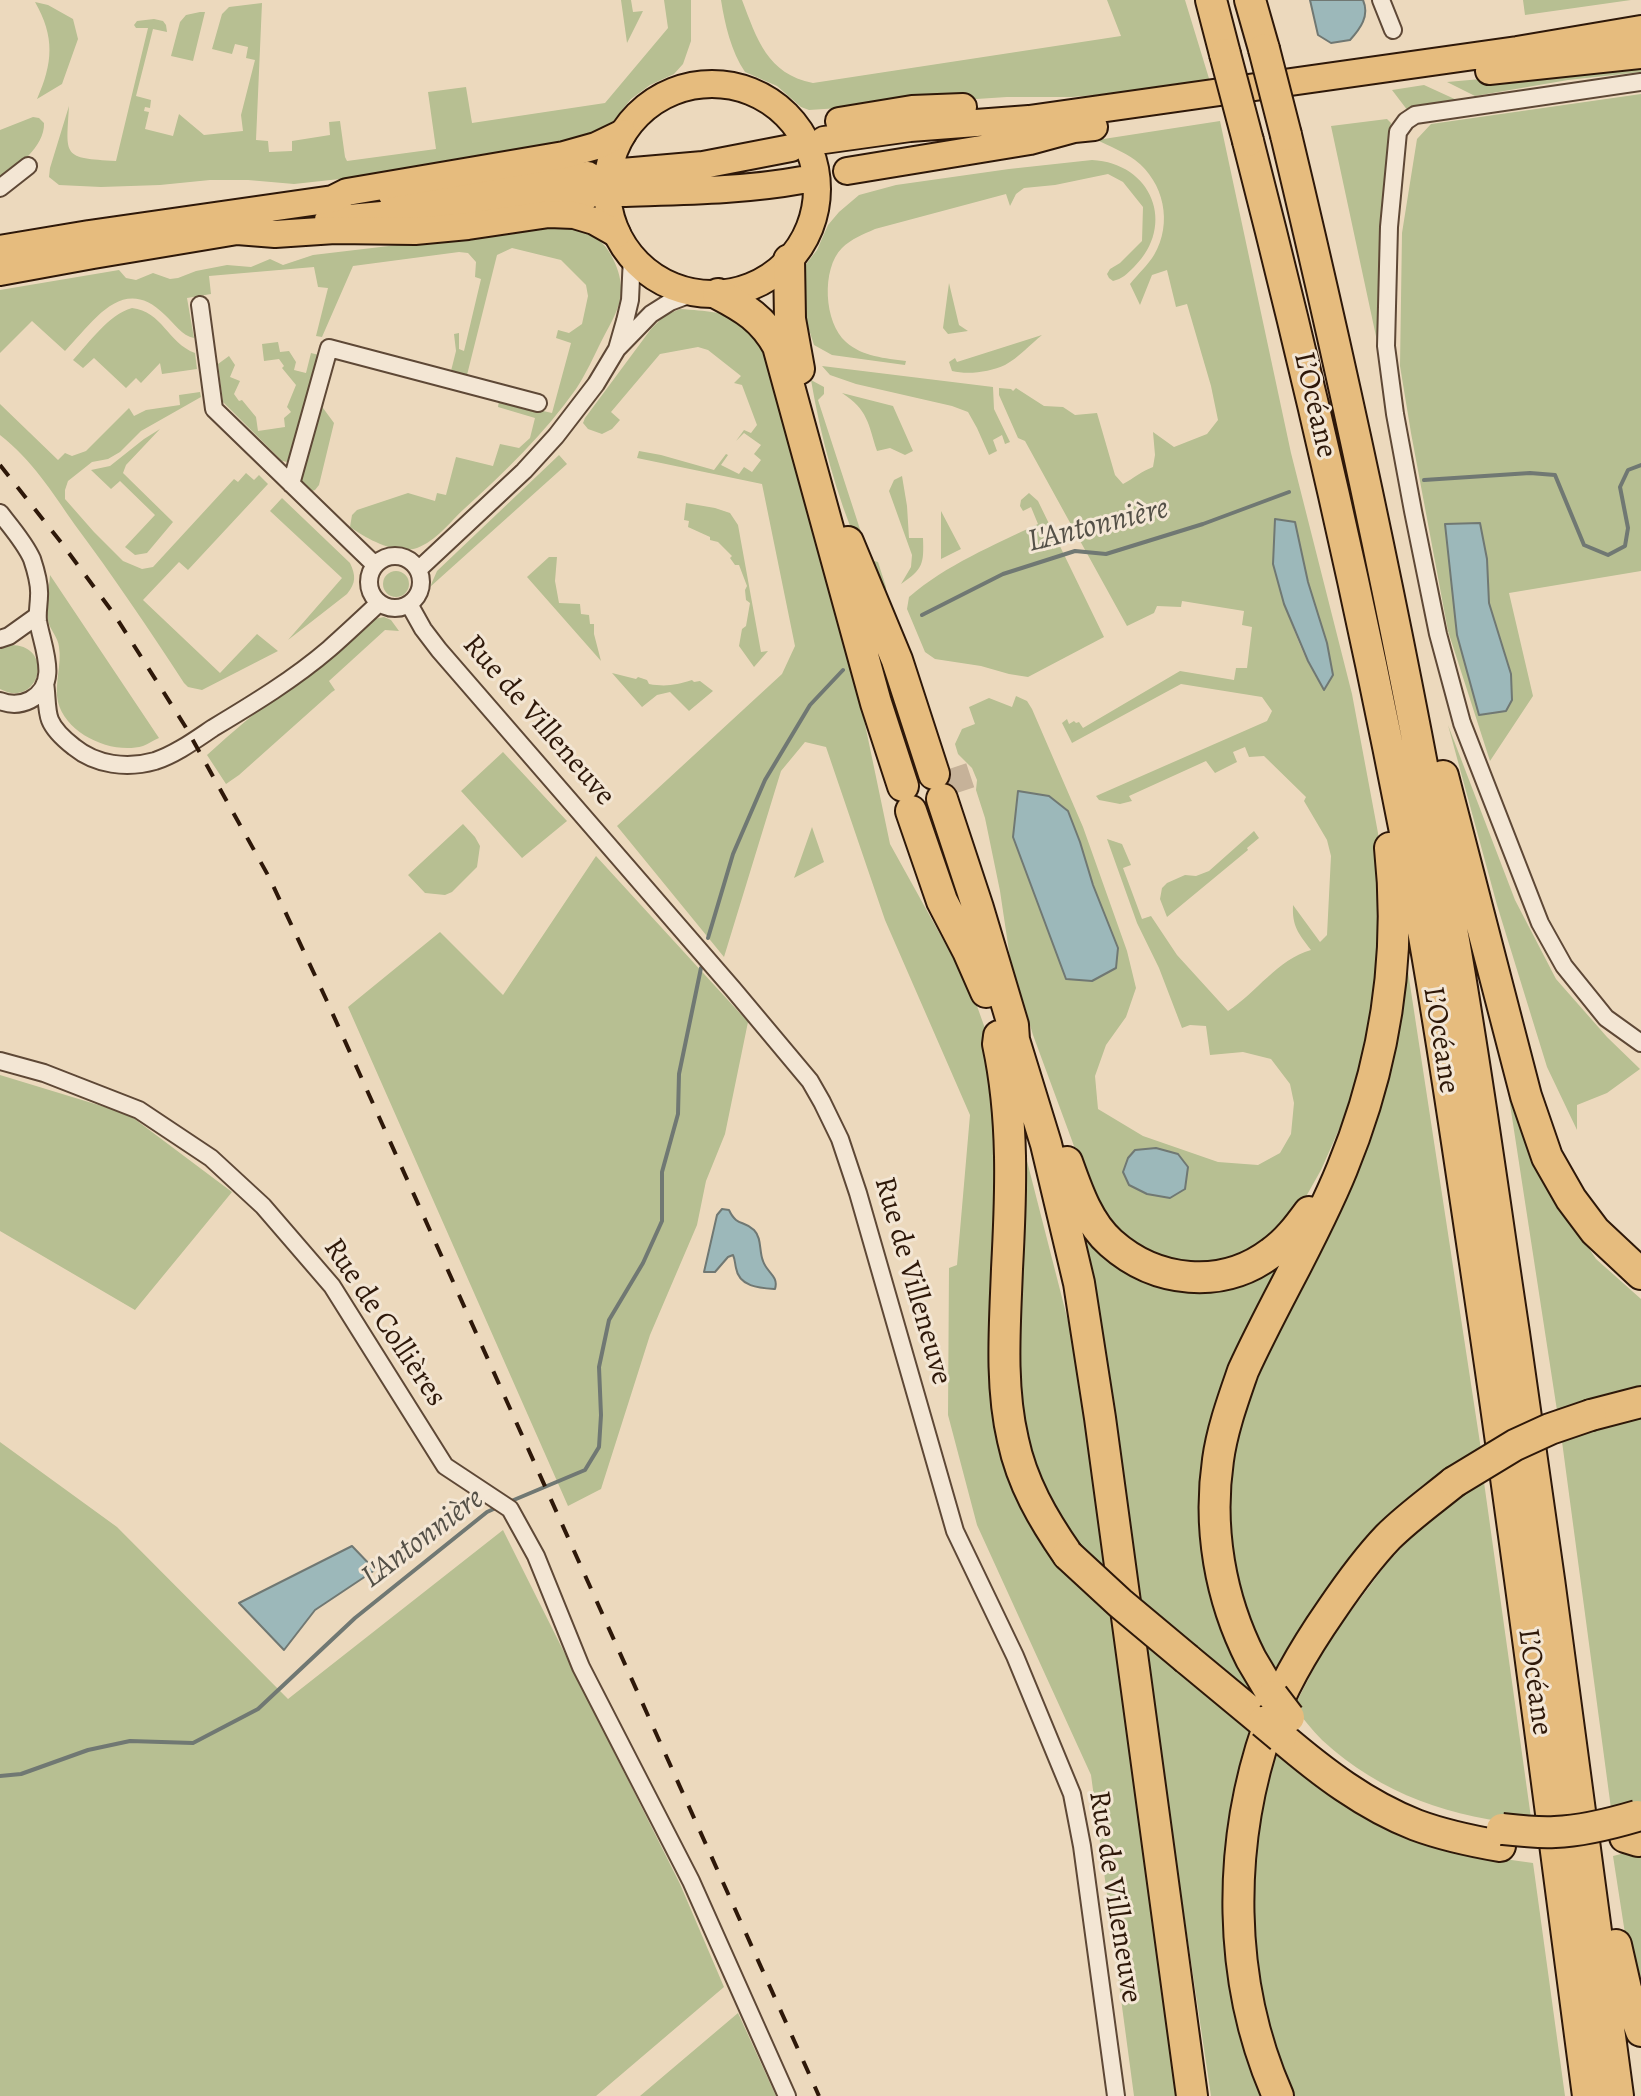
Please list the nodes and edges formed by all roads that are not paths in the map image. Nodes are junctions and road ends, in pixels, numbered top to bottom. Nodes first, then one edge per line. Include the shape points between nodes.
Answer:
1 (1211, 0) edge
2 (1250, 0) edge
3 (1381, 0) edge
4 (1641, 29) edge
5 (1393, 30) dead end
6 (1641, 45) edge
7 (1641, 55) edge
8 (1441, 76) junction
9 (1641, 82) edge
10 (1078, 120) junction
11 (792, 121) junction
12 (623, 133) junction
13 (824, 140) dead end
14 (791, 148) dead end
15 (28, 166) dead end
16 (847, 171) tunnel mouth
17 (0, 188) edge
18 (809, 188) junction
19 (333, 199) junction
20 (237, 231) junction
21 (617, 234) junction
22 (0, 249) edge
23 (632, 256) junction
24 (789, 260) junction
25 (0, 272) edge
26 (706, 293) junction
27 (200, 305) dead end
28 (617, 349) junction
29 (538, 403) dead end
30 (291, 484) junction
31 (0, 513) edge
32 (375, 565) junction
33 (418, 570) junction
34 (379, 603) junction
35 (409, 604) junction
36 (37, 616) junction
37 (5, 637) edge
38 (44, 654) junction
39 (1403, 661) junction
40 (45, 683) junction
41 (0, 701) edge
42 (21, 704) junction
43 (1379, 709) junction
44 (49, 718) junction
45 (893, 757) junction
46 (931, 789) junction
47 (921, 840) junction
48 (1006, 1028) junction
49 (1641, 1043) edge
50 (0, 1061) edge
51 (1361, 1117) junction
52 (1641, 1274) edge
53 (1641, 1402) edge
54 (1276, 1718) junction
55 (1578, 1785) junction
56 (1638, 1830) edge
57 (1641, 2031) edge
58 (787, 2096) edge
59 (1116, 2096) edge
60 (1192, 2096) edge
61 (1278, 2096) edge
62 (1588, 2096) edge
63 (1618, 2096) edge

1 - 43 highway, L’Océane, bridge via 1316,415
2 - 39 highway, L’Océane, bridge via 1319,272
3 - 5 street
4 - 10 main road
6 - 8 main road
7 - 8 main road
8 - 10 main road
9 - 49 street via 1415,115 1406,121 1398,132 1389,227 1386,346 1419,541 1462,723 1540,923 1564,966 1606,1018
10 - 11 main road via 1015,108 912,109 830,123
10 - 13 main road via 910,128
10 - 16 main road via 1030,141
10 - 18 main road via 864,146 836,159
11 - 12 main road via 750,91 709,84 657,100
11 - 18 main road via 811,154 817,181
12 - 19 main road via 586,150 347,192
12 - 21 main road via 608,180
14 - 18 main road via 621,183
15 - 17 street
18 - 24 main road via 811,226
19 - 20 main road via 588,186
19 - 22 main road
20 - 21 main road via 415,231 549,214 574,215
20 - 25 main road
21 - 23 main road
23 - 26 main road via 678,289
23 - 28 street via 630,300
24 - 26 main road via 757,284
24 - 46 highway via 790,319 802,390 828,486 925,745
26 - 28 street via 670,302
26 - 45 highway via 741,306 763,323 778,346
27 - 30 street via 214,409
28 - 33 street via 556,436
29 - 30 street via 329,348
30 - 32 street
31 - 36 street via 31,557 39,586
32 - 33 street via 397,557
32 - 34 street via 369,587
33 - 35 street via 419,592
34 - 35 street via 395,609
34 - 44 street via 290,678 155,761 126,765 95,760 66,741
35 - 59 street, Rue de Villeneuve via 439,650 810,1081 840,1139 955,1531 1015,1656 1072,1794
36 - 37 street
36 - 38 street
37 - 38 street via 29,639
38 - 40 street
39 - 52 highway via 1424,691 1509,1033 1547,1157 1595,1231
39 - 55 highway, L’Océane via 1472,1054
40 - 42 street
40 - 44 street
41 - 42 street
42 - 44 street
43 - 51 highway via 1372,738 1389,846 1394,932 1383,1032
43 - 62 highway, L’Océane via 1462,1177
45 - 46 highway
45 - 47 highway via 892,790 901,815
46 - 47 highway
46 - 48 highway via 952,828
47 - 48 highway via 942,901
48 - 51 highway via 1022,1038 1092,1220 1132,1259 1171,1275 1225,1275 1282,1244 1313,1207 1350,1128
48 - 54 highway, bridge via 998,1044 1010,1149 1007,1410 1025,1480 1068,1555 1187,1659
48 - 60 highway via 1046,1144 1077,1272
50 - 58 street, Rue de Collières via 139,1110 211,1158 263,1206 332,1286 445,1466 510,1509 536,1556 581,1667 691,1881
51 - 54 highway via 1331,1193 1243,1371 1218,1458 1215,1523 1224,1586
53 - 61 highway, bridge via 1550,1429 1454,1482 1388,1537 1314,1634 1290,1678 1256,1766 1245,1815 1238,1908 1255,2036
54 - 56 highway, bridge via 1378,1788 1501,1838 1605,1825
55 - 57 highway via 1601,1860 1626,1989
55 - 63 highway, L’Océane

